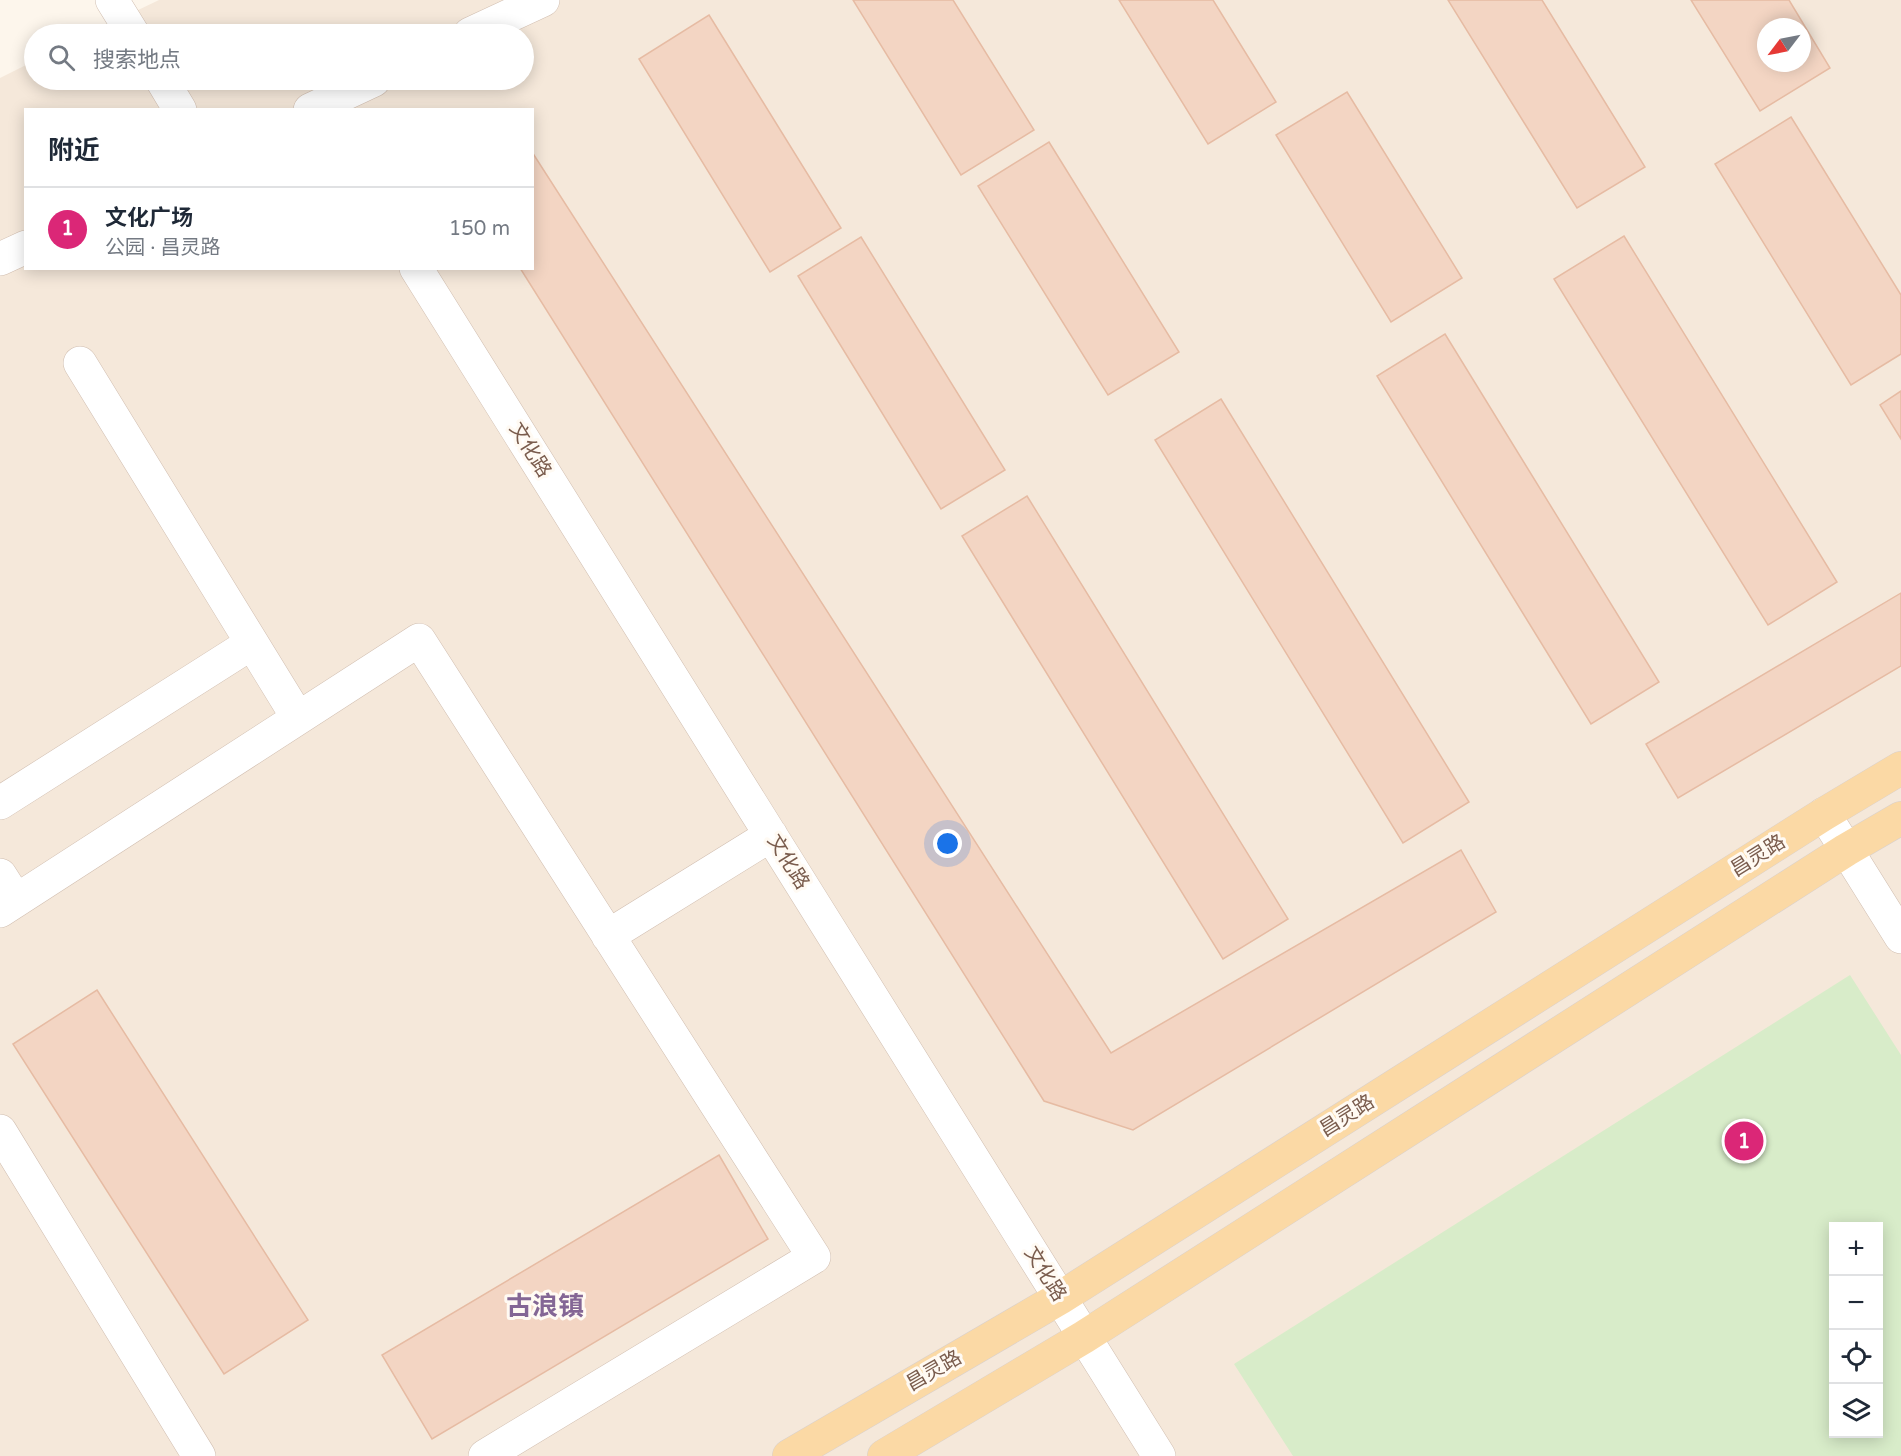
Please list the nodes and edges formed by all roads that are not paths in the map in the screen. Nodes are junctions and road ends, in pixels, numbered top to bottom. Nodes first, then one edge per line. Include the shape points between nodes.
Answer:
1 (112, 0) edge
2 (543, 0) edge
3 (128, 24) edge
4 (491, 24) edge
5 (168, 90) edge
6 (353, 90) edge
7 (179, 108) edge
8 (316, 108) edge
9 (24, 248) edge
10 (0, 259) edge
11 (417, 270) edge
12 (80, 363) dead end
13 (252, 643) junction
14 (298, 718) junction
15 (1901, 768) edge
16 (0, 803) edge
17 (1824, 814) junction
18 (1901, 818) edge
19 (771, 835) junction
20 (1846, 849) junction
21 (5, 895) edge
22 (608, 936) junction
23 (1901, 936) edge
24 (0, 1131) edge
25 (1060, 1298) junction
26 (1084, 1337) junction
27 (199, 1456) edge
28 (485, 1456) edge
29 (789, 1456) edge
30 (884, 1456) edge
31 (1159, 1456) edge

1 - 3 street
2 - 4 street
5 - 7 street
6 - 8 street
9 - 10 street
11 - 19 street, 文化路
12 - 13 street
13 - 14 street
13 - 16 street
14 - 21 street
14 - 22 street via 419,640
15 - 17 main road, 昌灵路
17 - 20 street
17 - 25 main road, 昌灵路
18 - 20 main road
19 - 22 street
19 - 25 street, 文化路
20 - 23 street
20 - 26 main road
22 - 28 street via 814,1257
24 - 27 street
25 - 26 street, 文化路
25 - 29 main road, 昌灵路
26 - 30 main road
26 - 31 street, 文化路

